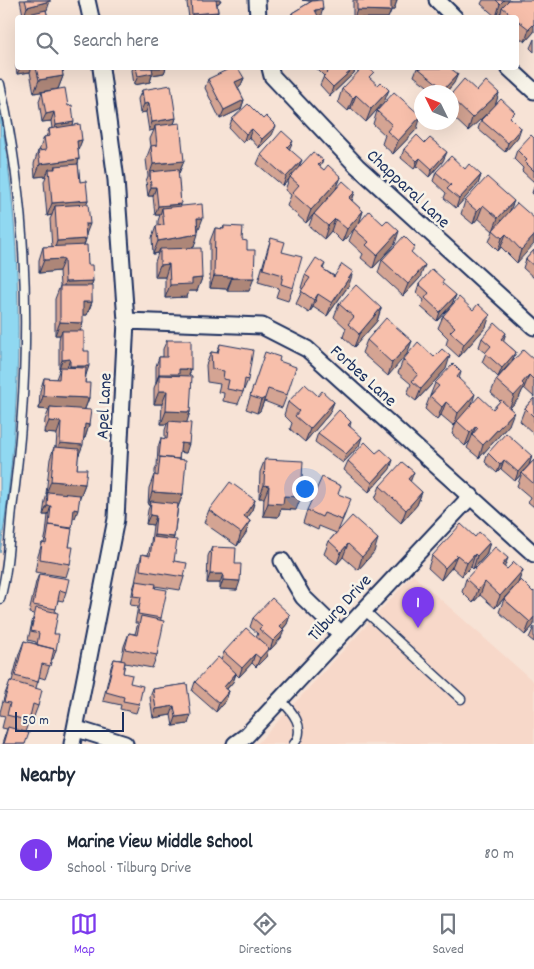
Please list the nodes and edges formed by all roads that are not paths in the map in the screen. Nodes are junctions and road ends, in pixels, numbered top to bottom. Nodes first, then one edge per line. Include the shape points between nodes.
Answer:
1 (87, 0) edge
2 (437, 0) edge
3 (90, 15) edge
4 (452, 15) edge
5 (101, 70) edge
6 (270, 70) edge
7 (511, 70) edge
8 (0, 84) edge
9 (534, 91) edge
10 (126, 321) junction
11 (534, 327) edge
12 (471, 496) junction
13 (534, 554) edge
14 (282, 561) dead end
15 (0, 599) edge
16 (363, 608) junction
17 (340, 633) junction
18 (280, 698) junction
19 (461, 699) dead end
20 (77, 729) junction
21 (72, 744) edge
22 (126, 744) edge
23 (235, 744) edge
24 (294, 744) edge

1 - 3 street
2 - 4 street
5 - 10 street, Apel Lane via 116,180
6 - 11 street, Chapparal Lane via 272,76 357,166
7 - 9 street
8 - 15 lane via 9,124 22,248 24,346 21,441
10 - 12 street, Forbes Lane via 262,326 307,349
10 - 20 street, Apel Lane via 116,519
12 - 13 street, Forbes Lane
12 - 16 street, Tilburg Drive
14 - 17 street via 303,597
16 - 17 street, Tilburg Drive
16 - 19 lane
17 - 18 street, Tilburg Drive
18 - 23 street, Tilburg Drive
18 - 24 lane via 292,711 300,731
20 - 21 street, Apel Lane
20 - 22 street

